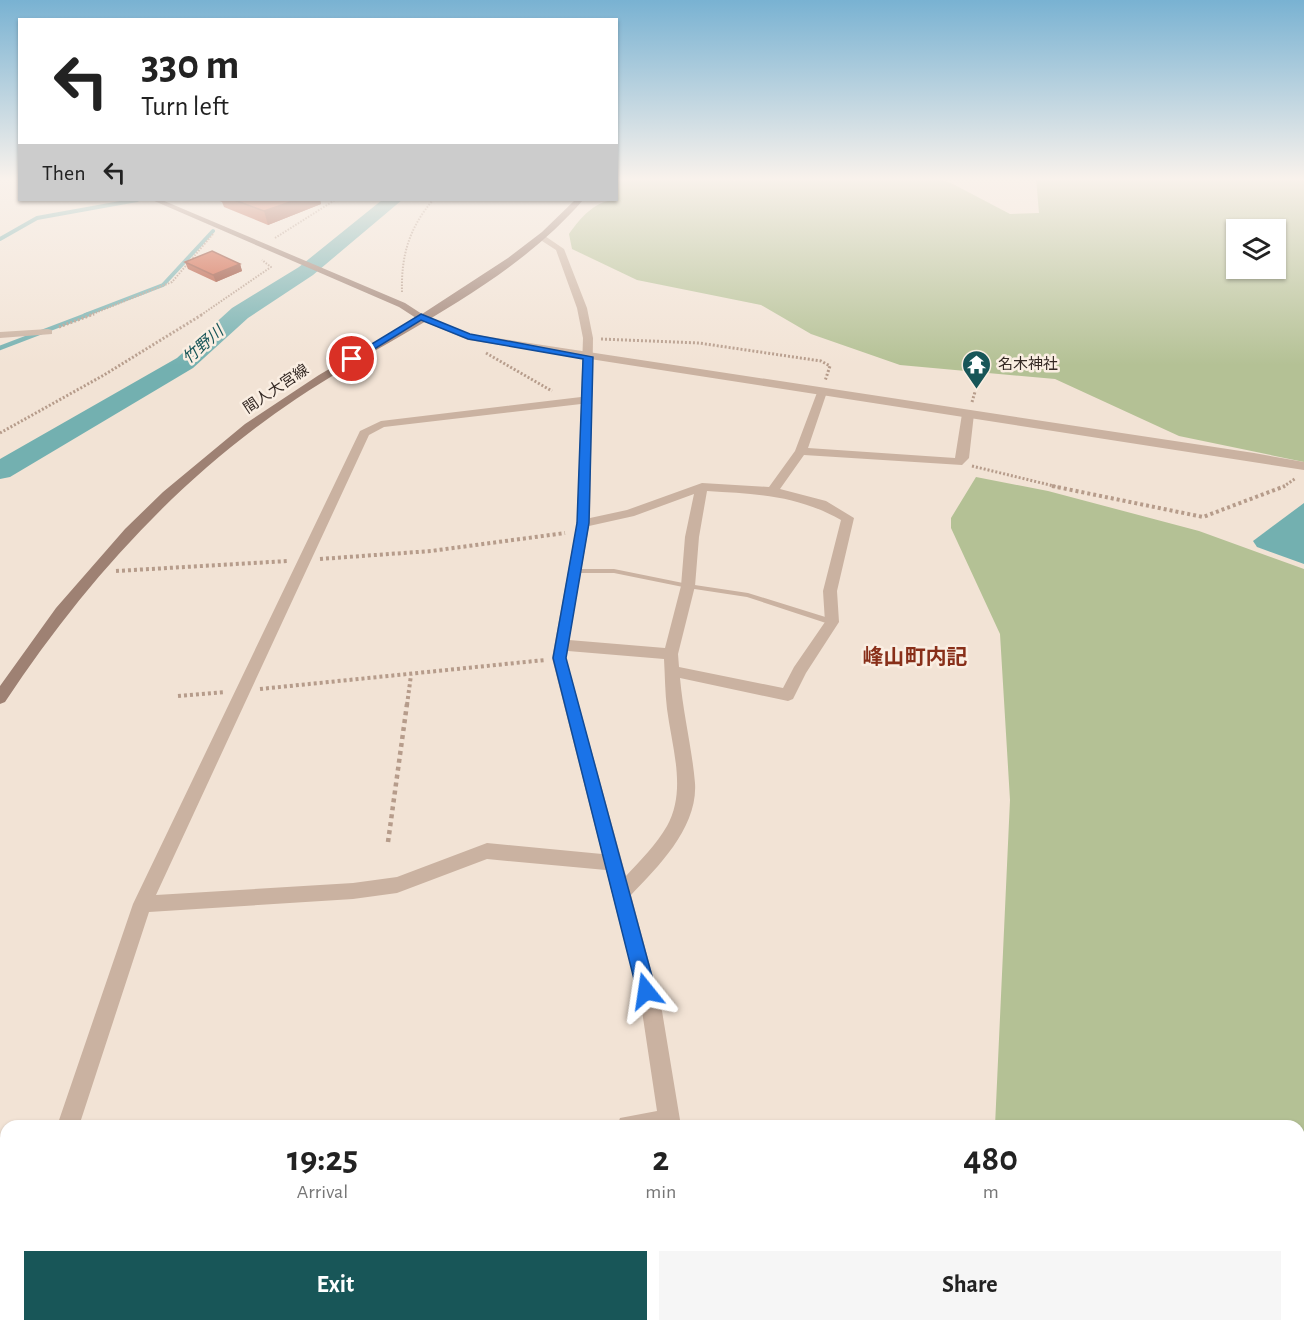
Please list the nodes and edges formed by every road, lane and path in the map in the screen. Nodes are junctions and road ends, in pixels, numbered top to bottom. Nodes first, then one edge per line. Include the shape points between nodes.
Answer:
1 (209, 240) edge
2 (250, 240) edge
3 (272, 240) edge
4 (406, 240) edge
5 (538, 240) edge
6 (547, 240) edge
7 (263, 246) junction
8 (402, 305) junction
9 (421, 316) junction
10 (48, 332) joint
11 (0, 334) edge
12 (468, 337) junction
13 (588, 338) junction
14 (588, 357) junction
15 (822, 392) junction
16 (586, 400) junction
17 (571, 402) junction
18 (968, 414) junction
19 (0, 433) edge
20 (801, 452) junction
21 (958, 462) junction
22 (1304, 466) edge
23 (1304, 473) edge
24 (702, 487) junction
25 (772, 491) junction
26 (583, 527) junction
27 (305, 561) junction
28 (574, 571) junction
29 (94, 572) junction
30 (688, 586) junction
31 (831, 622) junction
32 (560, 652) junction
33 (672, 662) junction
34 (411, 675) junction
35 (243, 691) junction
36 (178, 696) dead end
37 (0, 698) edge
38 (388, 842) dead end
39 (611, 863) junction
40 (621, 893) junction
41 (142, 904) junction
42 (70, 1120) edge
43 (670, 1120) edge

1 - 10 path via 172,282
2 - 7 main road
3 - 7 path
4 - 8 path
5 - 9 main road, 間人大宮線 via 501,268
6 - 13 street via 560,249 582,308
7 - 8 main road
7 - 19 path via 256,250 258,256 271,267 238,291 147,350
8 - 9 main road
9 - 12 street
9 - 29 main road, 間人大宮線 via 289,398 229,441 160,502
10 - 11 street
12 - 14 street
12 - 17 path via 476,347
13 - 14 street
13 - 15 path via 699,343 821,361 830,366
14 - 15 street
14 - 16 street
15 - 18 street
15 - 20 street
16 - 17 street
16 - 26 street
17 - 27 street via 381,424 364,433
18 - 21 street via 963,458
18 - 22 street
20 - 21 street
20 - 25 street
21 - 23 path via 1073,491 1203,517 1280,489
24 - 25 street
24 - 26 street
24 - 30 street
25 - 31 street via 822,504 848,518 830,591
26 - 27 path via 454,549
26 - 28 street
27 - 29 path
27 - 35 street
28 - 30 lane via 614,571
28 - 32 street
29 - 37 main road, 間人大宮線
30 - 31 lane via 748,595
30 - 33 street
31 - 33 street via 788,695
32 - 33 street
32 - 34 path
32 - 39 street
33 - 40 street via 687,784 682,810 654,860
34 - 35 path
34 - 38 path
35 - 36 path
35 - 41 street
39 - 40 street
39 - 41 street via 487,851 398,885
40 - 43 street via 652,1011
41 - 42 street

